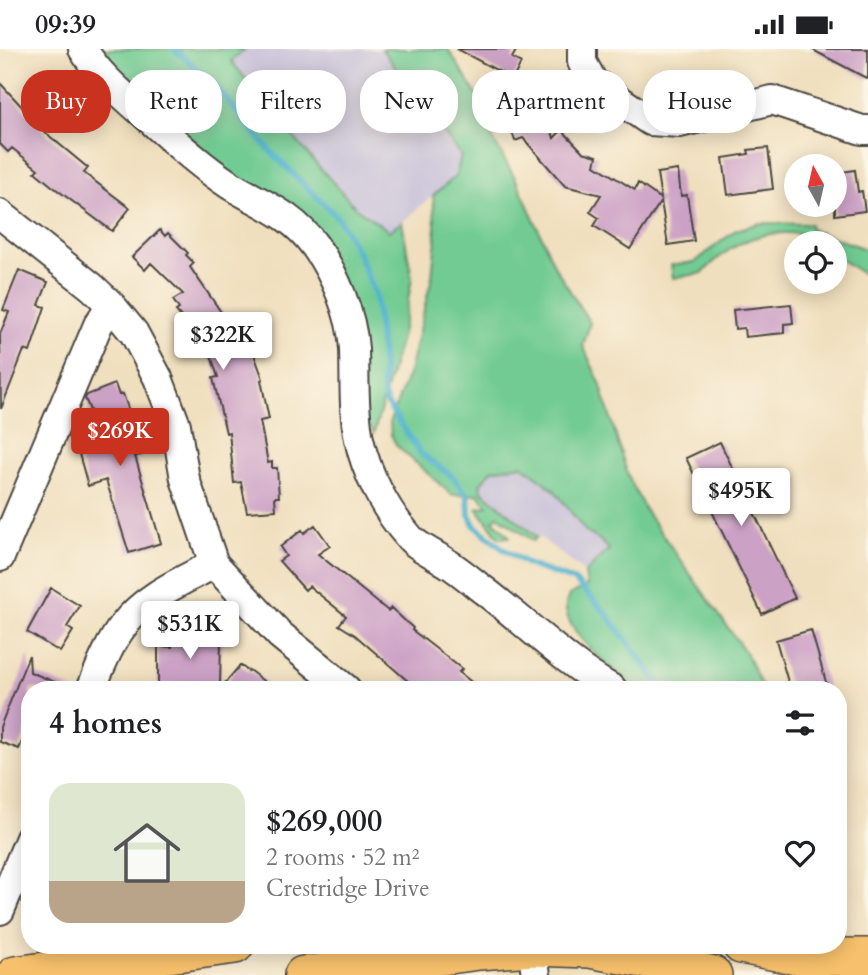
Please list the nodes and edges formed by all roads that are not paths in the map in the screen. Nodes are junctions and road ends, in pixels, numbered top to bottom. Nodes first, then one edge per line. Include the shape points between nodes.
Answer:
1 (83, 49) edge
2 (582, 49) edge
3 (868, 130) edge
4 (0, 213) edge
5 (111, 305) junction
6 (0, 557) edge
7 (214, 564) junction
8 (94, 681) edge
9 (336, 681) edge
10 (601, 681) edge
11 (21, 860) edge
12 (0, 910) edge
13 (127, 954) edge
14 (457, 954) edge
15 (512, 954) edge
16 (616, 954) edge
17 (787, 954) edge
18 (534, 956) edge
19 (868, 957) edge
20 (15, 975) edge
21 (303, 975) edge
22 (713, 975) edge

1 - 10 street via 110,83 197,162 274,207 314,246 332,275 350,327 360,442 382,502 411,540 456,569
2 - 3 street via 582,62 593,82 650,121 680,123 772,100
4 - 5 street
5 - 6 street via 98,325
5 - 7 street via 134,333 158,378 176,425 185,479
7 - 8 street via 156,595 124,625
7 - 9 street via 280,635
11 - 12 street
13 - 20 main road
14 - 21 main road
15 - 18 main road
16 - 22 main road
17 - 19 main road

